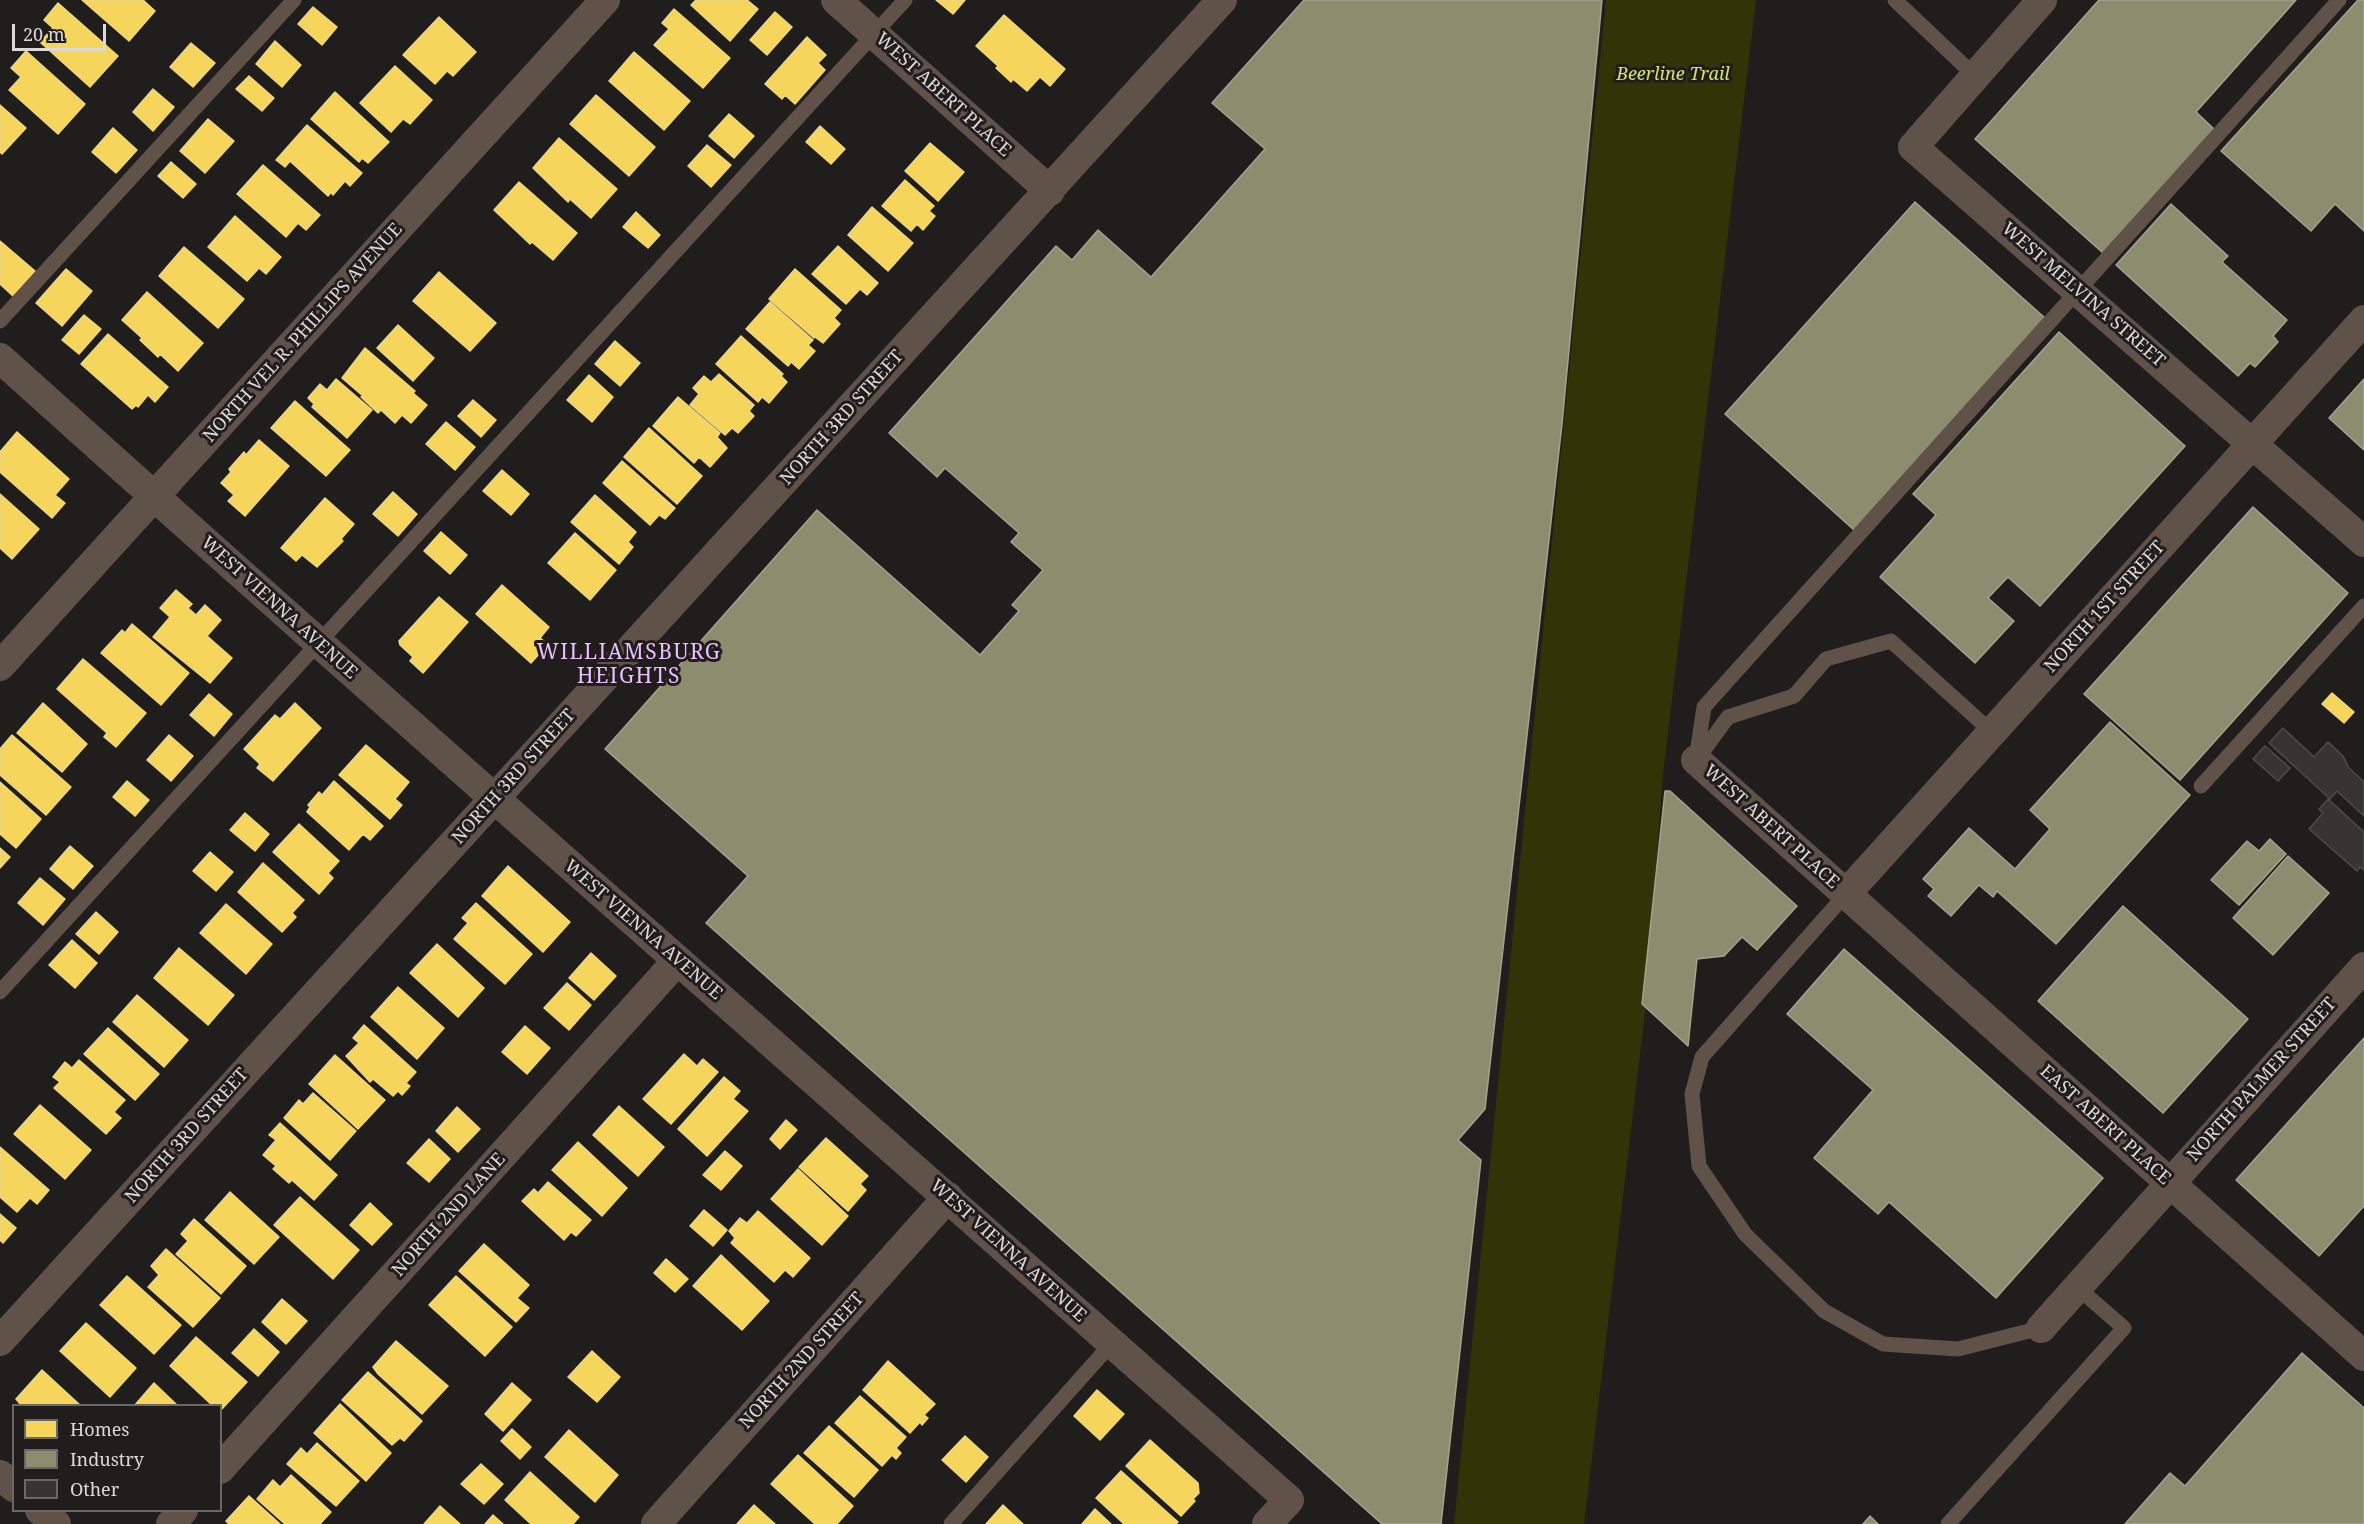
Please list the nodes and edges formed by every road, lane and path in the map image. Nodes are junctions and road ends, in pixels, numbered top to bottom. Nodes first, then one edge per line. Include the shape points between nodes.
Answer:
1 (294, 0) edge
2 (605, 0) edge
3 (836, 0) edge
4 (906, 0) edge
5 (1222, 0) edge
6 (1895, 0) edge
7 (2339, 0) edge
8 (2034, 3) edge
9 (874, 34) junction
10 (1975, 76) junction
11 (1050, 191) junction
12 (2078, 291) junction
13 (2364, 320) edge
14 (0, 321) edge
15 (0, 358) edge
16 (2253, 444) junction
17 (154, 497) junction
18 (2364, 542) edge
19 (2364, 606) edge
20 (319, 643) junction
21 (0, 666) edge
22 (1993, 733) junction
23 (1696, 760) junction
24 (2201, 786) dead end
25 (495, 799) junction
26 (1846, 894) junction
27 (677, 961) junction
28 (2364, 968) edge
29 (0, 992) edge
30 (2170, 1183) junction
31 (948, 1197) junction
32 (2078, 1288) junction
33 (2041, 1328) joint
34 (0, 1341) edge
35 (1112, 1343) junction
36 (2364, 1356) edge
37 (222, 1467) edge
38 (0, 1475) edge
39 (12, 1485) edge
40 (42, 1512) edge
41 (181, 1512) edge
42 (56, 1524) edge
43 (171, 1524) edge
44 (656, 1524) edge
45 (951, 1524) edge
46 (1267, 1524) edge
47 (1948, 1524) edge

1 - 14 lane
2 - 17 street, NORTH VEL R. PHILLIPS AVENUE
3 - 9 street, WEST ABERT PLACE
4 - 9 lane
5 - 11 street, NORTH 3RD STREET
6 - 10 lane
7 - 12 lane
8 - 10 street
9 - 11 street, WEST ABERT PLACE
9 - 20 lane
10 - 12 street, WEST MELVINA STREET via 1913,147
11 - 25 street, NORTH 3RD STREET
12 - 16 street, WEST MELVINA STREET
12 - 23 lane via 1704,706
13 - 16 street, NORTH 1ST STREET
15 - 17 street, WEST VIENNA AVENUE
16 - 18 street, WEST MELVINA STREET
16 - 22 street, NORTH 1ST STREET
17 - 20 street, WEST VIENNA AVENUE
17 - 21 street, NORTH VEL R. PHILLIPS AVENUE
19 - 24 lane
20 - 25 street, WEST VIENNA AVENUE
20 - 29 lane
22 - 23 lane via 1891,642 1827,659 1794,696 1728,717
22 - 26 street, NORTH 1ST STREET
23 - 26 street, WEST ABERT PLACE
25 - 27 street, WEST VIENNA AVENUE
25 - 34 street, NORTH 3RD STREET
26 - 30 street, EAST ABERT PLACE
26 - 33 lane via 1702,1057 1692,1094 1699,1166 1745,1234 1824,1311 1883,1344 1958,1349
27 - 31 street, WEST VIENNA AVENUE
27 - 37 street, NORTH 2ND LANE
28 - 30 street, NORTH PALMER STREET
30 - 32 street, NORTH PALMER STREET
30 - 36 street, EAST ABERT PLACE
31 - 35 street, WEST VIENNA AVENUE
31 - 44 street, NORTH 2ND STREET
32 - 33 street, NORTH PALMER STREET
32 - 47 lane via 2124,1328
35 - 45 lane
35 - 46 street, WEST VIENNA AVENUE via 1289,1500
38 - 39 street
40 - 42 street
41 - 43 street

